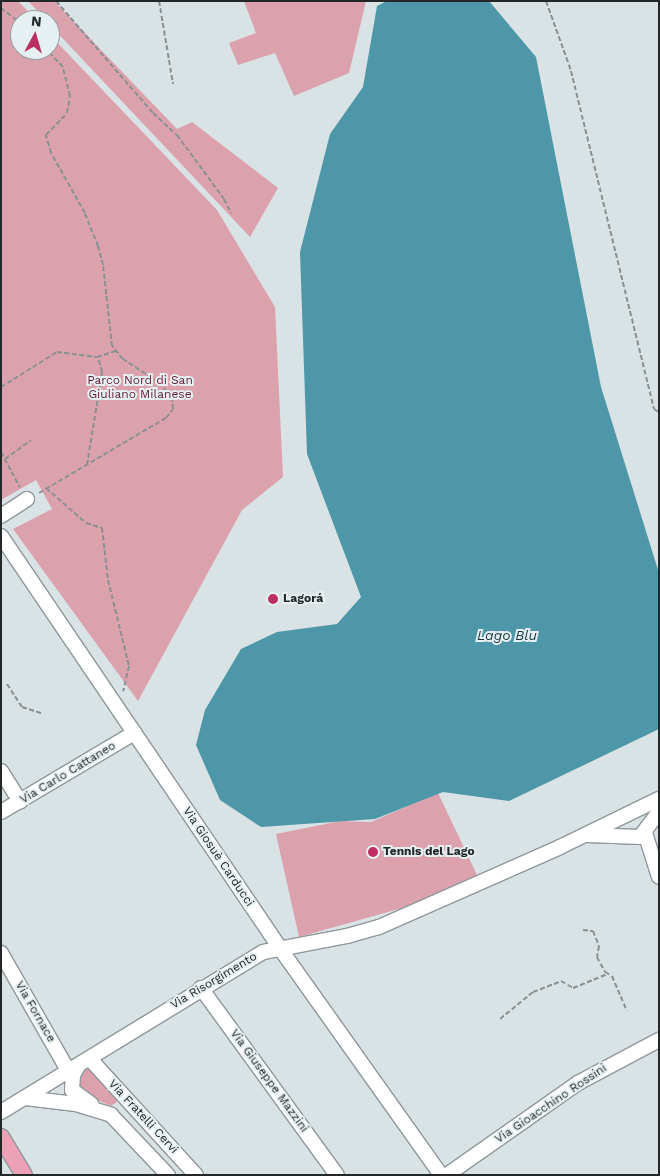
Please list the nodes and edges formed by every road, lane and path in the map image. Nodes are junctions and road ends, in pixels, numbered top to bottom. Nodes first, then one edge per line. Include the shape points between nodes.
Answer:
1 (56, 1) edge
2 (159, 1) edge
3 (546, 1) edge
4 (56, 60) edge
5 (173, 84) dead end
6 (231, 213) dead end
7 (116, 351) junction
8 (98, 357) junction
9 (1, 387) edge
10 (659, 412) edge
11 (31, 440) dead end
12 (1, 452) edge
13 (5, 459) junction
14 (87, 465) junction
15 (46, 488) junction
16 (27, 500) junction
17 (1, 516) edge
18 (1, 536) edge
19 (7, 684) dead end
20 (115, 704) junction
21 (43, 714) dead end
22 (134, 733) junction
23 (1, 771) edge
24 (659, 798) edge
25 (20, 801) junction
26 (1, 812) edge
27 (659, 812) edge
28 (629, 813) junction
29 (639, 833) junction
30 (584, 835) junction
31 (659, 877) edge
32 (583, 930) dead end
33 (279, 947) junction
34 (1, 953) edge
35 (608, 974) junction
36 (201, 988) junction
37 (627, 1011) dead end
38 (500, 1019) dead end
39 (659, 1040) edge
40 (79, 1066) junction
41 (25, 1098) junction
42 (132, 1106) junction
43 (98, 1109) junction
44 (1, 1112) edge
45 (116, 1119) junction
46 (1, 1137) edge
47 (24, 1175) edge
48 (168, 1175) edge
49 (196, 1175) edge
50 (337, 1175) edge
51 (441, 1175) edge
52 (447, 1175) edge

1 - 6 path via 153,113 177,135
2 - 5 path
3 - 10 path via 571,71 654,409
4 - 7 path via 63,67 70,96 67,113 46,135 51,153 85,213 98,246 112,346
7 - 8 path
7 - 14 path via 158,382 172,397 173,409 166,418
8 - 9 path via 57,352
8 - 14 path via 102,372
11 - 13 path
12 - 13 path
13 - 16 path
14 - 15 path
15 - 16 path
15 - 20 path via 86,524 102,528 108,580 129,666 123,692
16 - 17 street
18 - 20 street, Via Giosuè Carducci
19 - 21 path via 22,707
20 - 22 street, Via Giosuè Carducci
22 - 25 street, Via Carlo Cattaneo
22 - 33 street, Via Giosuè Carducci
23 - 25 street
24 - 28 street, Via Risorgimento
25 - 26 street, Via Carlo Cattaneo
27 - 29 street
28 - 29 street via 621,825
28 - 29 street via 644,814
28 - 30 street, Via Risorgimento
29 - 30 street, Via Risorgimento
29 - 31 street
30 - 33 street, Via Risorgimento via 379,927 331,940
32 - 35 path via 593,931 598,946 597,957
33 - 36 street, Via Risorgimento via 253,957
33 - 51 street, Via Giosuè Carducci
34 - 40 street, Via Fornace
35 - 37 path via 612,976
35 - 38 path via 573,988 561,981 533,992
36 - 40 street, Via Risorgimento
36 - 50 street, Via Giuseppe Mazzini
39 - 52 street, Via Gioacchino Rossini via 638,1049 560,1096
40 - 41 street, Via Risorgimento
40 - 42 street, Via Fratelli Cervi
40 - 43 street via 73,1075 72,1090
41 - 43 street, Via Fratelli Cervi via 57,1100
41 - 44 street, Via Risorgimento
42 - 45 street
42 - 49 street, Via Fratelli Cervi
43 - 45 street, Via Fratelli Cervi
45 - 48 street, Via Fratelli Cervi
46 - 47 main road

